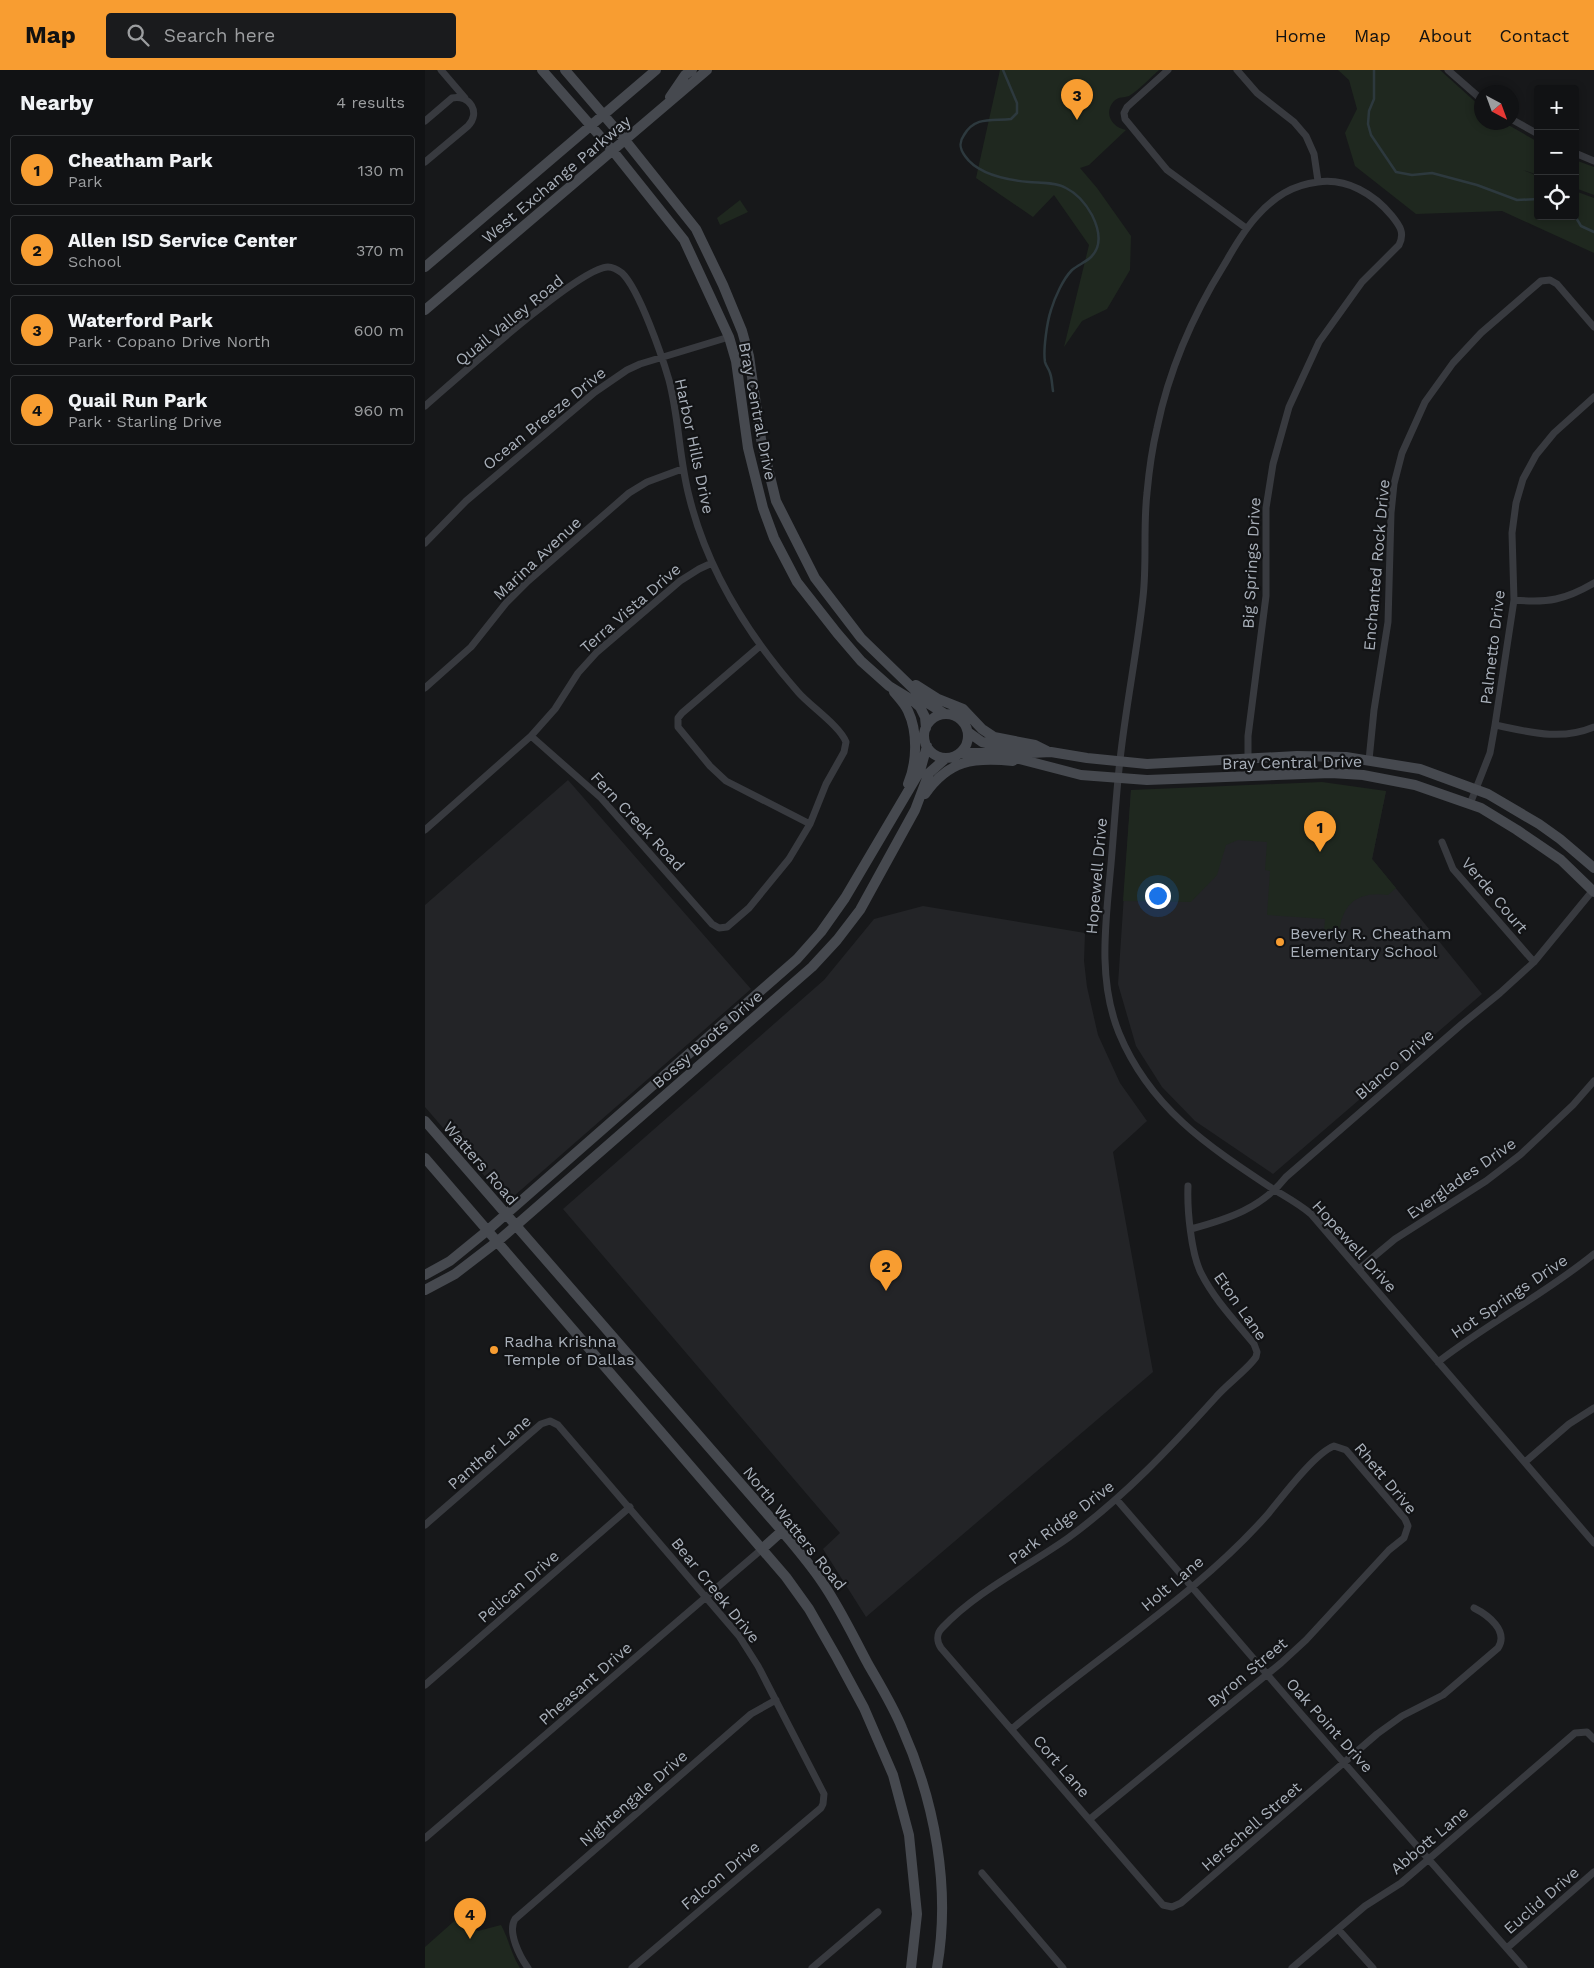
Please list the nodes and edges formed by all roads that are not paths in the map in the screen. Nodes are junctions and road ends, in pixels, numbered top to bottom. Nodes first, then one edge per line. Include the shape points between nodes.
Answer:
1 (441, 70) edge
2 (542, 70) edge
3 (565, 70) edge
4 (656, 70) edge
5 (691, 70) edge
6 (707, 70) edge
7 (1168, 70) edge
8 (1237, 70) edge
9 (1448, 70) edge
10 (453, 84) junction
11 (1474, 93) edge
12 (454, 98) junction
13 (467, 100) junction
14 (663, 108) junction
15 (603, 115) junction
16 (425, 121) edge
17 (1519, 123) edge
18 (590, 126) junction
19 (1534, 132) edge
20 (625, 140) junction
21 (613, 151) junction
22 (1579, 155) edge
23 (1594, 161) edge
24 (425, 162) edge
25 (1318, 181) junction
26 (1401, 227) joint
27 (1246, 228) junction
28 (425, 268) edge
29 (616, 269) joint
30 (425, 310) edge
31 (1594, 327) edge
32 (729, 337) junction
33 (661, 358) junction
34 (1594, 397) edge
35 (425, 406) edge
36 (683, 469) junction
37 (425, 544) edge
38 (712, 563) junction
39 (1594, 583) edge
40 (1514, 600) junction
41 (760, 646) junction
42 (904, 679) junction
43 (889, 686) junction
44 (425, 688) edge
45 (945, 714) junction
46 (1495, 725) junction
47 (1594, 726) edge
48 (926, 728) junction
49 (968, 732) junction
50 (531, 736) junction
51 (927, 746) junction
52 (1051, 752) junction
53 (960, 753) junction
54 (946, 758) junction
55 (1247, 758) junction
56 (1369, 760) junction
57 (1120, 761) junction
58 (1043, 766) junction
59 (1118, 779) junction
60 (1475, 789) junction
61 (901, 801) junction
62 (1469, 804) junction
63 (915, 810) junction
64 (810, 824) junction
65 (425, 830) edge
66 (1442, 842) dead end
67 (1594, 868) edge
68 (1594, 890) edge
69 (1534, 962) junction
70 (1594, 1081) edge
71 (425, 1121) edge
72 (425, 1158) edge
73 (1188, 1186) dead end
74 (1275, 1190) junction
75 (506, 1215) junction
76 (515, 1226) junction
77 (1191, 1229) junction
78 (488, 1230) junction
79 (498, 1241) junction
80 (1594, 1254) edge
81 (1359, 1269) junction
82 (425, 1275) edge
83 (425, 1290) edge
84 (1256, 1354) joint
85 (1438, 1362) junction
86 (1594, 1408) edge
87 (550, 1422) joint
88 (1338, 1446) joint
89 (1525, 1462) junction
90 (1117, 1500) junction
91 (630, 1507) junction
92 (425, 1525) edge
93 (782, 1531) junction
94 (1408, 1531) joint
95 (1594, 1543) edge
96 (762, 1549) junction
97 (1192, 1587) junction
98 (707, 1596) junction
99 (1474, 1608) dead end
100 (938, 1637) joint
101 (1267, 1674) junction
102 (425, 1685) edge
103 (776, 1700) junction
104 (1012, 1729) junction
105 (1594, 1739) edge
106 (1345, 1762) junction
107 (824, 1801) joint
108 (1090, 1819) junction
109 (425, 1838) edge
110 (1429, 1859) junction
111 (1594, 1872) edge
112 (982, 1873) dead end
113 (1172, 1907) joint
114 (878, 1912) dead end
115 (1338, 1929) junction
116 (1507, 1948) junction
117 (1060, 1967) edge
118 (528, 1968) edge
119 (632, 1968) edge
120 (812, 1968) edge
121 (911, 1968) edge
122 (937, 1968) edge
123 (1292, 1968) edge
124 (1373, 1968) edge
125 (1524, 1968) edge

1 - 10 street
2 - 18 street, Bray Central Drive
3 - 15 street, Bray Central Drive
4 - 15 street, West Exchange Parkway
5 - 14 street
6 - 14 street, West Exchange Parkway
7 - 27 street via 1129,104 1124,113 1128,122 1167,170
8 - 25 street via 1257,94 1307,136 1314,154
9 - 11 street
10 - 12 street
10 - 13 street
12 - 13 street
12 - 16 street
13 - 24 street via 474,112 471,122
14 - 20 street, West Exchange Parkway
15 - 18 street, West Exchange Parkway
15 - 20 street, Bray Central Drive
17 - 19 street
18 - 21 street, Bray Central Drive
18 - 28 street, West Exchange Parkway
20 - 21 street, West Exchange Parkway
20 - 42 street, Bray Central Drive via 696,229 723,285 749,356 761,439 776,501 805,560 846,620
21 - 30 street, West Exchange Parkway
21 - 32 street, Bray Central Drive via 684,240
22 - 23 street
25 - 26 street, Hopewell Drive via 1348,184 1365,192 1384,206
25 - 27 street, Hopewell Drive via 1293,187 1273,199
26 - 55 street, Big Springs Drive via 1399,245 1362,282 1319,342 1289,407 1265,508 1266,596
27 - 57 street, Hopewell Drive via 1205,296 1178,355 1157,426 1147,494 1144,592
29 - 33 street, Harbor Hills Drive via 633,291
29 - 35 street, Quail Valley Road via 599,269 547,302
31 - 56 street, Enchanted Rock Drive via 1557,284 1541,281 1453,363 1425,402 1402,453 1394,484 1387,622
32 - 33 street, Ocean Breeze Drive
32 - 43 street, Bray Central Drive via 736,361 747,448 774,538 797,582 831,626 861,661
33 - 36 street, Harbor Hills Drive via 672,395
33 - 37 street, Ocean Breeze Drive via 627,370 595,392 466,501
34 - 40 street, Palmetto Drive via 1554,433 1523,478 1512,533
36 - 38 street, Harbor Hills Drive via 696,520
36 - 44 street, Marina Avenue via 647,482 622,500 528,581 471,647
38 - 41 street, Harbor Hills Drive via 730,600
38 - 50 street, Terra Vista Drive via 680,581 597,652
39 - 40 street via 1571,596 1552,601
40 - 46 street, Palmetto Drive
41 - 64 street, Harbor Hills Drive via 846,742
41 - 64 street via 682,713 677,722 680,732 726,781
42 - 45 street, Bray Central Drive via 929,704
42 - 52 street via 963,709 994,737 1035,745
43 - 48 street, Bray Central Drive via 920,707
43 - 61 street via 909,712 915,743 911,777
45 - 48 street via 935,717
45 - 49 street via 959,718
46 - 47 street via 1545,735 1575,733
46 - 60 street, Palmetto Drive via 1490,753
48 - 51 street
49 - 52 street, Bray Central Drive via 986,743 1031,753
49 - 53 street via 966,745
50 - 64 street, Fern Creek Road via 598,794 712,924 719,928 727,927 763,893
50 - 65 street, Terra Vista Drive
51 - 54 street via 935,755
51 - 61 street, Bossy Boots Drive via 920,771
52 - 57 street, Bray Central Drive
53 - 54 street
53 - 58 street, Bray Central Drive via 996,753
54 - 63 street, Bossy Boots Drive via 929,773
55 - 56 street, Bray Central Drive via 1346,756
55 - 57 street, Bray Central Drive via 1147,764
56 - 60 street, Bray Central Drive via 1420,769
57 - 59 street, Hopewell Drive
58 - 59 street, Bray Central Drive
58 - 63 street via 980,760 959,765 939,777
59 - 62 street, Bray Central Drive via 1294,773 1363,775 1415,785
59 - 74 street, Hopewell Drive via 1104,946 1107,983 1118,1030 1134,1065 1164,1105 1210,1145
60 - 62 street, Palmetto Drive
60 - 67 street, Bray Central Drive via 1539,824
61 - 75 street, Bossy Boots Drive via 835,914 797,958
62 - 68 street, Bray Central Drive via 1481,808 1548,850
63 - 76 street, Bossy Boots Drive via 860,910 812,967
66 - 69 street, Verde Court via 1453,869
68 - 69 street, Blanco Drive
69 - 74 street, Blanco Drive
70 - 81 street, Everglades Drive via 1520,1155 1395,1239
71 - 75 street, Watters Road
72 - 78 street
73 - 77 street, Eton Lane
74 - 77 street, Blanco Drive via 1243,1212
74 - 81 street, Hopewell Drive via 1311,1214
75 - 76 street, Watters Road
75 - 78 street, Bossy Boots Drive
76 - 79 street, Bossy Boots Drive
76 - 93 street, North Watters Road
77 - 84 street, Eton Lane via 1200,1271 1213,1294 1254,1344
78 - 79 street
78 - 82 street, Bossy Boots Drive via 450,1261
79 - 83 street, Bossy Boots Drive via 455,1274
79 - 96 street
80 - 85 street, Hot Springs Drive via 1539,1296
81 - 85 street, Hopewell Drive
84 - 90 street, Park Ridge Drive via 1253,1361
85 - 89 street, Hopewell Drive
86 - 89 street via 1569,1424
87 - 91 street, Bear Creek Drive via 558,1425
87 - 92 street, Panther Lane via 541,1424
88 - 94 street, Rhett Drive via 1346,1450 1405,1519
88 - 97 street, Holt Lane via 1330,1448 1313,1463 1255,1528
89 - 95 street, Hopewell Drive
90 - 97 street, Oak Point Drive
90 - 100 street, Park Ridge Drive via 1068,1538 972,1603 943,1626
91 - 98 street, Bear Creek Drive
91 - 102 street, Pelican Drive
93 - 96 street
93 - 122 street, North Watters Road via 839,1608 902,1726 923,1782 935,1834 942,1896 941,1947
94 - 101 street, Byron Street via 1334,1612
96 - 98 street, Pheasant Drive
96 - 121 street via 809,1609 863,1708 893,1775 909,1835 917,1914
97 - 101 street, Oak Point Drive
97 - 104 street, Holt Lane
98 - 103 street, Bear Creek Drive via 748,1649
98 - 109 street, Pheasant Drive
99 - 106 street, Herschell Street via 1485,1614 1501,1632 1502,1642 1498,1648 1443,1695 1402,1716
100 - 104 street, Cort Lane via 941,1648
101 - 106 street, Oak Point Drive
101 - 108 street, Byron Street
103 - 107 street, Bear Creek Drive via 822,1790
103 - 118 street, Nightengale Drive via 751,1714 517,1916 512,1930 521,1959
104 - 108 street, Cort Lane
105 - 110 street, Abbott Lane via 1583,1732 1575,1734
106 - 110 street, Oak Point Drive
106 - 113 street, Herschell Street via 1181,1903
107 - 119 street, Falcon Drive via 817,1811
108 - 113 street, Cort Lane via 1163,1905
110 - 115 street, Abbott Lane
110 - 116 street, Oak Point Drive
111 - 116 street, Euclid Drive
112 - 117 street
114 - 120 street
115 - 123 street, Abbott Lane
115 - 124 street
116 - 125 street, Oak Point Drive

